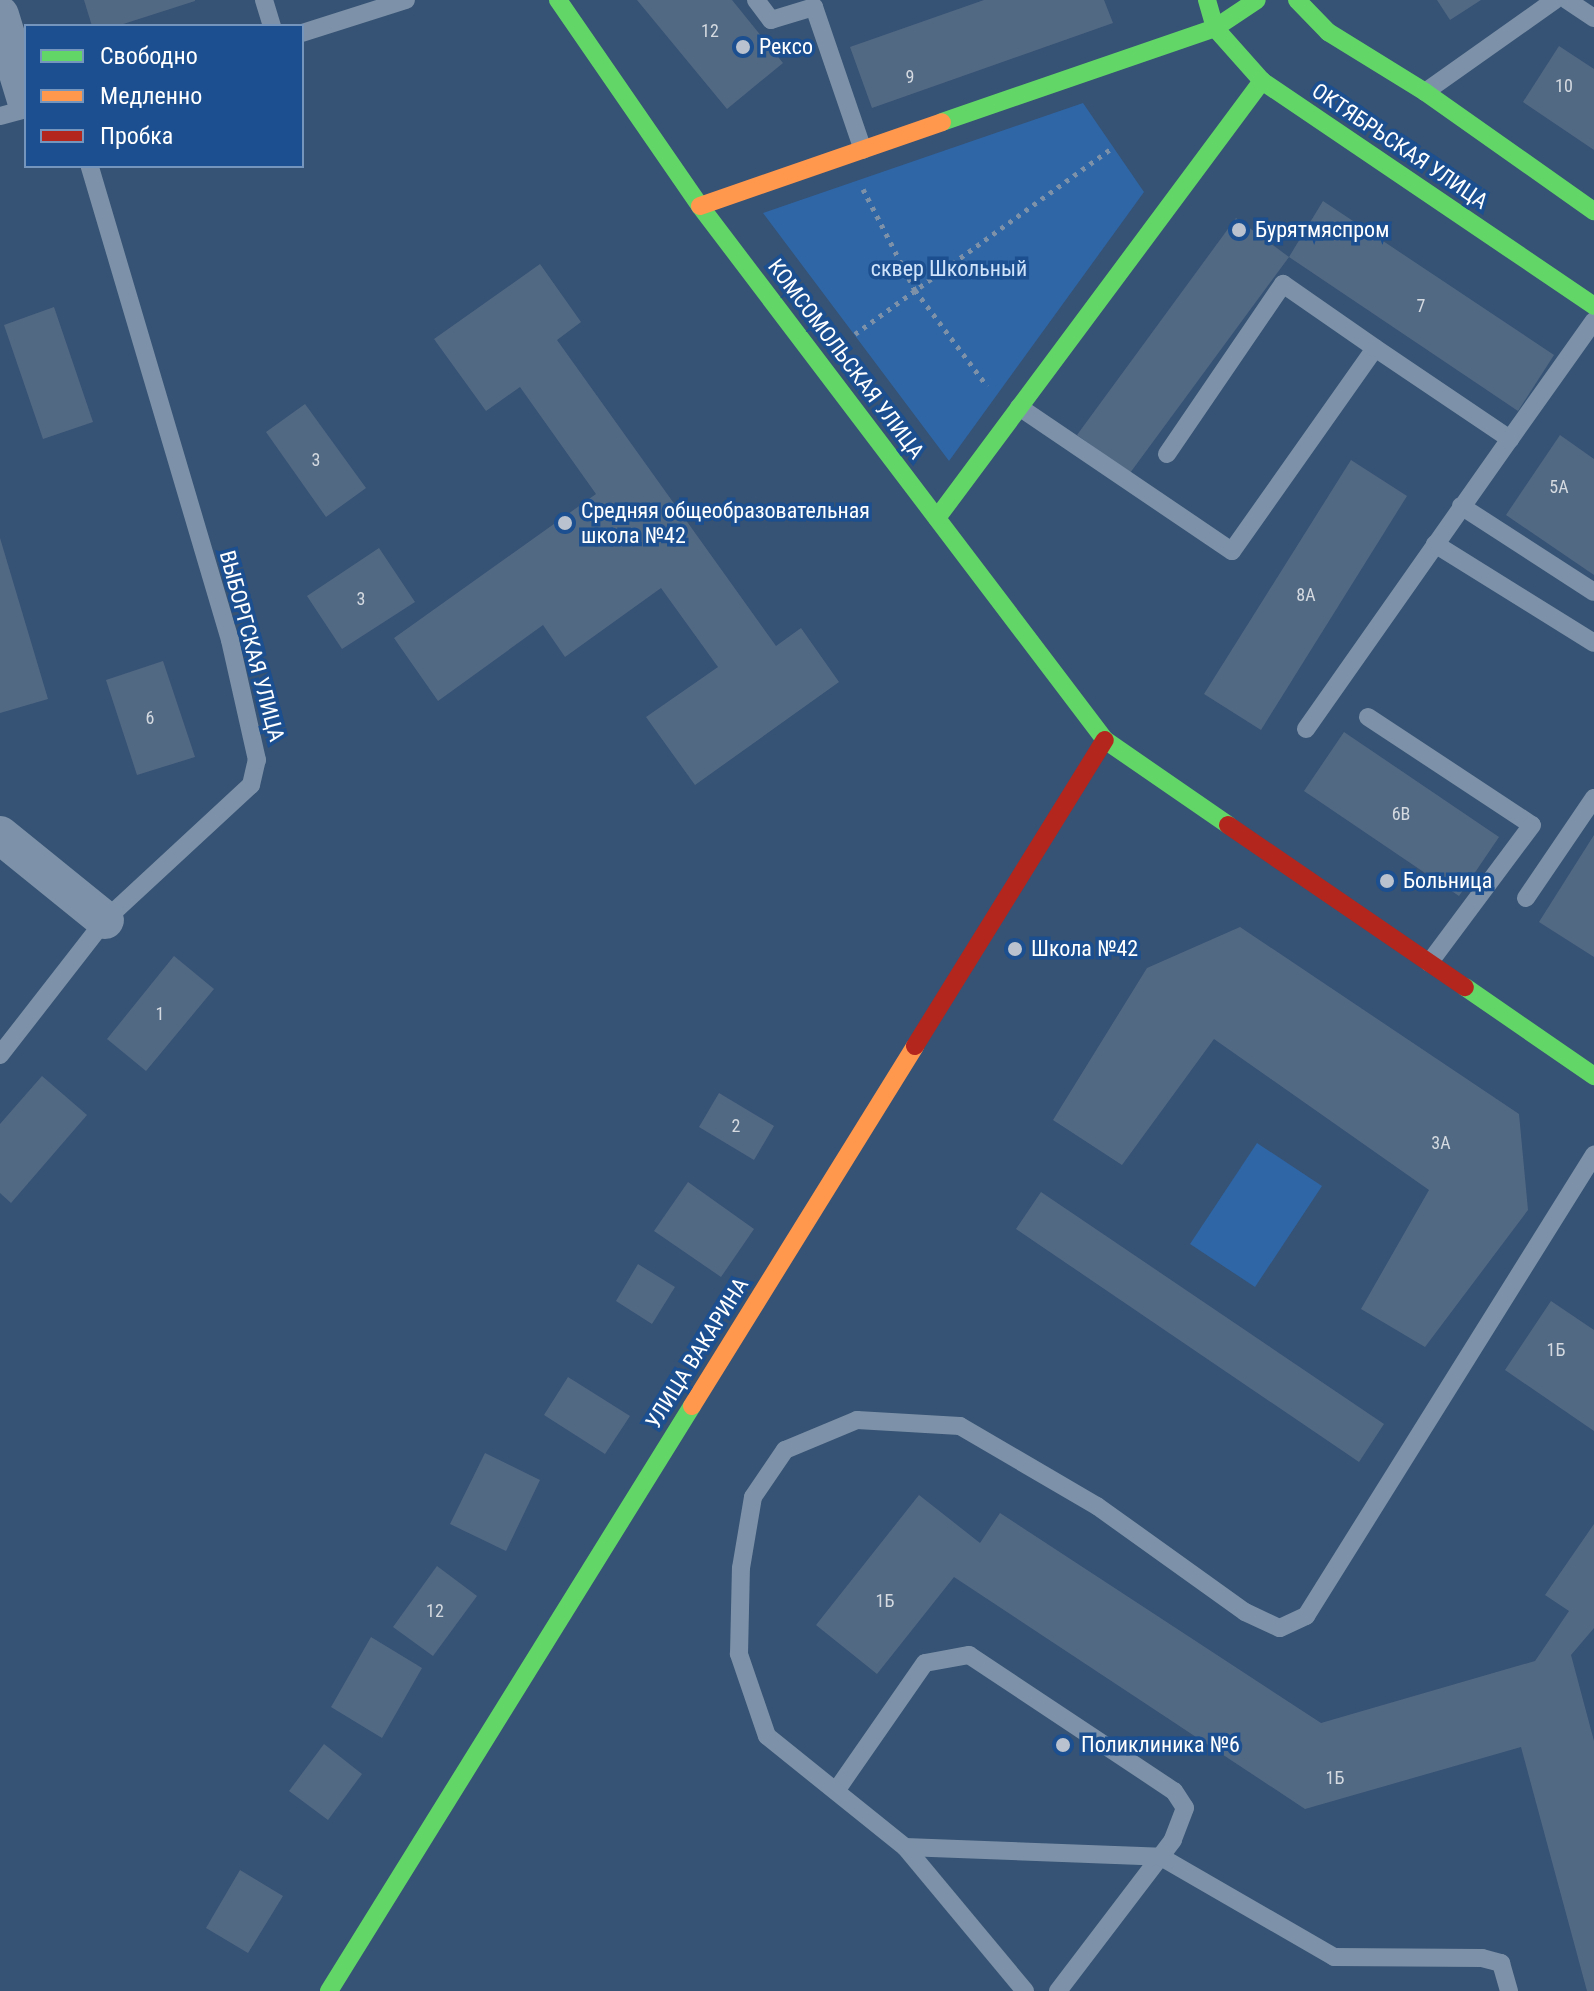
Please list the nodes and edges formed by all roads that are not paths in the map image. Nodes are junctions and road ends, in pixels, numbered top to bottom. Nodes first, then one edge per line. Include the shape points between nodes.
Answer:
1 (264, 0) edge
2 (406, 0) edge
3 (558, 0) edge
4 (756, 0) edge
5 (1207, 0) edge
6 (1257, 0) edge
7 (1297, 0) edge
8 (1555, 0) edge
9 (1567, 0) edge
10 (0, 15) edge
11 (1594, 18) edge
12 (271, 24) edge
13 (1215, 28) junction
14 (304, 32) edge
15 (1262, 81) junction
16 (1425, 92) junction
17 (24, 93) edge
18 (24, 110) edge
19 (0, 116) edge
20 (863, 150) junction
21 (91, 168) edge
22 (700, 206) junction
23 (1594, 211) edge
24 (1594, 306) edge
25 (1594, 321) edge
26 (1375, 348) junction
27 (1019, 407) junction
28 (1510, 439) junction
29 (1167, 454) dead end
30 (1461, 506) junction
31 (937, 518) junction
32 (1435, 544) junction
33 (1594, 592) edge
34 (1594, 643) edge
35 (1368, 717) dead end
36 (1306, 729) dead end
37 (1105, 740) junction
38 (1594, 798) edge
39 (0, 835) edge
40 (1526, 898) dead end
41 (105, 920) junction
42 (1429, 963) junction
43 (1594, 1044) edge
44 (0, 1055) edge
45 (1586, 1071) edge
46 (1594, 1155) edge
47 (838, 1788) junction
48 (905, 1847) junction
49 (1161, 1857) junction
50 (329, 1991) edge
51 (1025, 1991) edge
52 (1058, 1991) edge
53 (1509, 1991) edge

1 - 12 lane
2 - 14 lane
3 - 22 street, КОМСОМОЛЬСКАЯ УЛИЦА
4 - 20 lane via 771,20 814,7
5 - 13 street, ОКТЯБРЬСКАЯ УЛИЦА
6 - 13 street
7 - 16 street via 1328,32
8 - 16 lane
9 - 11 lane
10 - 17 street
13 - 15 street, ОКТЯБРЬСКАЯ УЛИЦА
13 - 20 street
15 - 24 street, ОКТЯБРЬСКАЯ УЛИЦА
15 - 27 street
16 - 23 street
18 - 19 lane
20 - 22 street
21 - 41 lane, ВЫБОРГСКАЯ УЛИЦА via 230,640 257,760 251,785
22 - 31 street, КОМСОМОЛЬСКАЯ УЛИЦА
25 - 28 lane
26 - 27 lane via 1232,551
26 - 28 lane
26 - 29 lane via 1283,284
27 - 31 street
28 - 30 lane
30 - 32 lane
30 - 33 lane
31 - 37 street, КОМСОМОЛЬСКАЯ УЛИЦА
32 - 34 lane
32 - 36 lane
35 - 42 lane via 1532,825
37 - 42 street, КОМСОМОЛЬСКАЯ УЛИЦА
37 - 50 street, УЛИЦА ВАКАРИНА
38 - 40 lane
39 - 41 street
41 - 44 lane, ВЫБОРГСКАЯ УЛИЦА
42 - 45 street, КОМСОМОЛЬСКАЯ УЛИЦА
43 - 45 lane
46 - 47 lane via 1306,1616 1280,1628 1245,1612 1097,1506 960,1426 857,1420 785,1450 753,1497 741,1568 739,1654 767,1736
47 - 48 lane
47 - 49 lane via 925,1663 969,1655 1174,1791 1185,1808
48 - 49 lane
48 - 51 lane
49 - 52 lane
49 - 53 lane via 1334,1957 1482,1958 1501,1963

